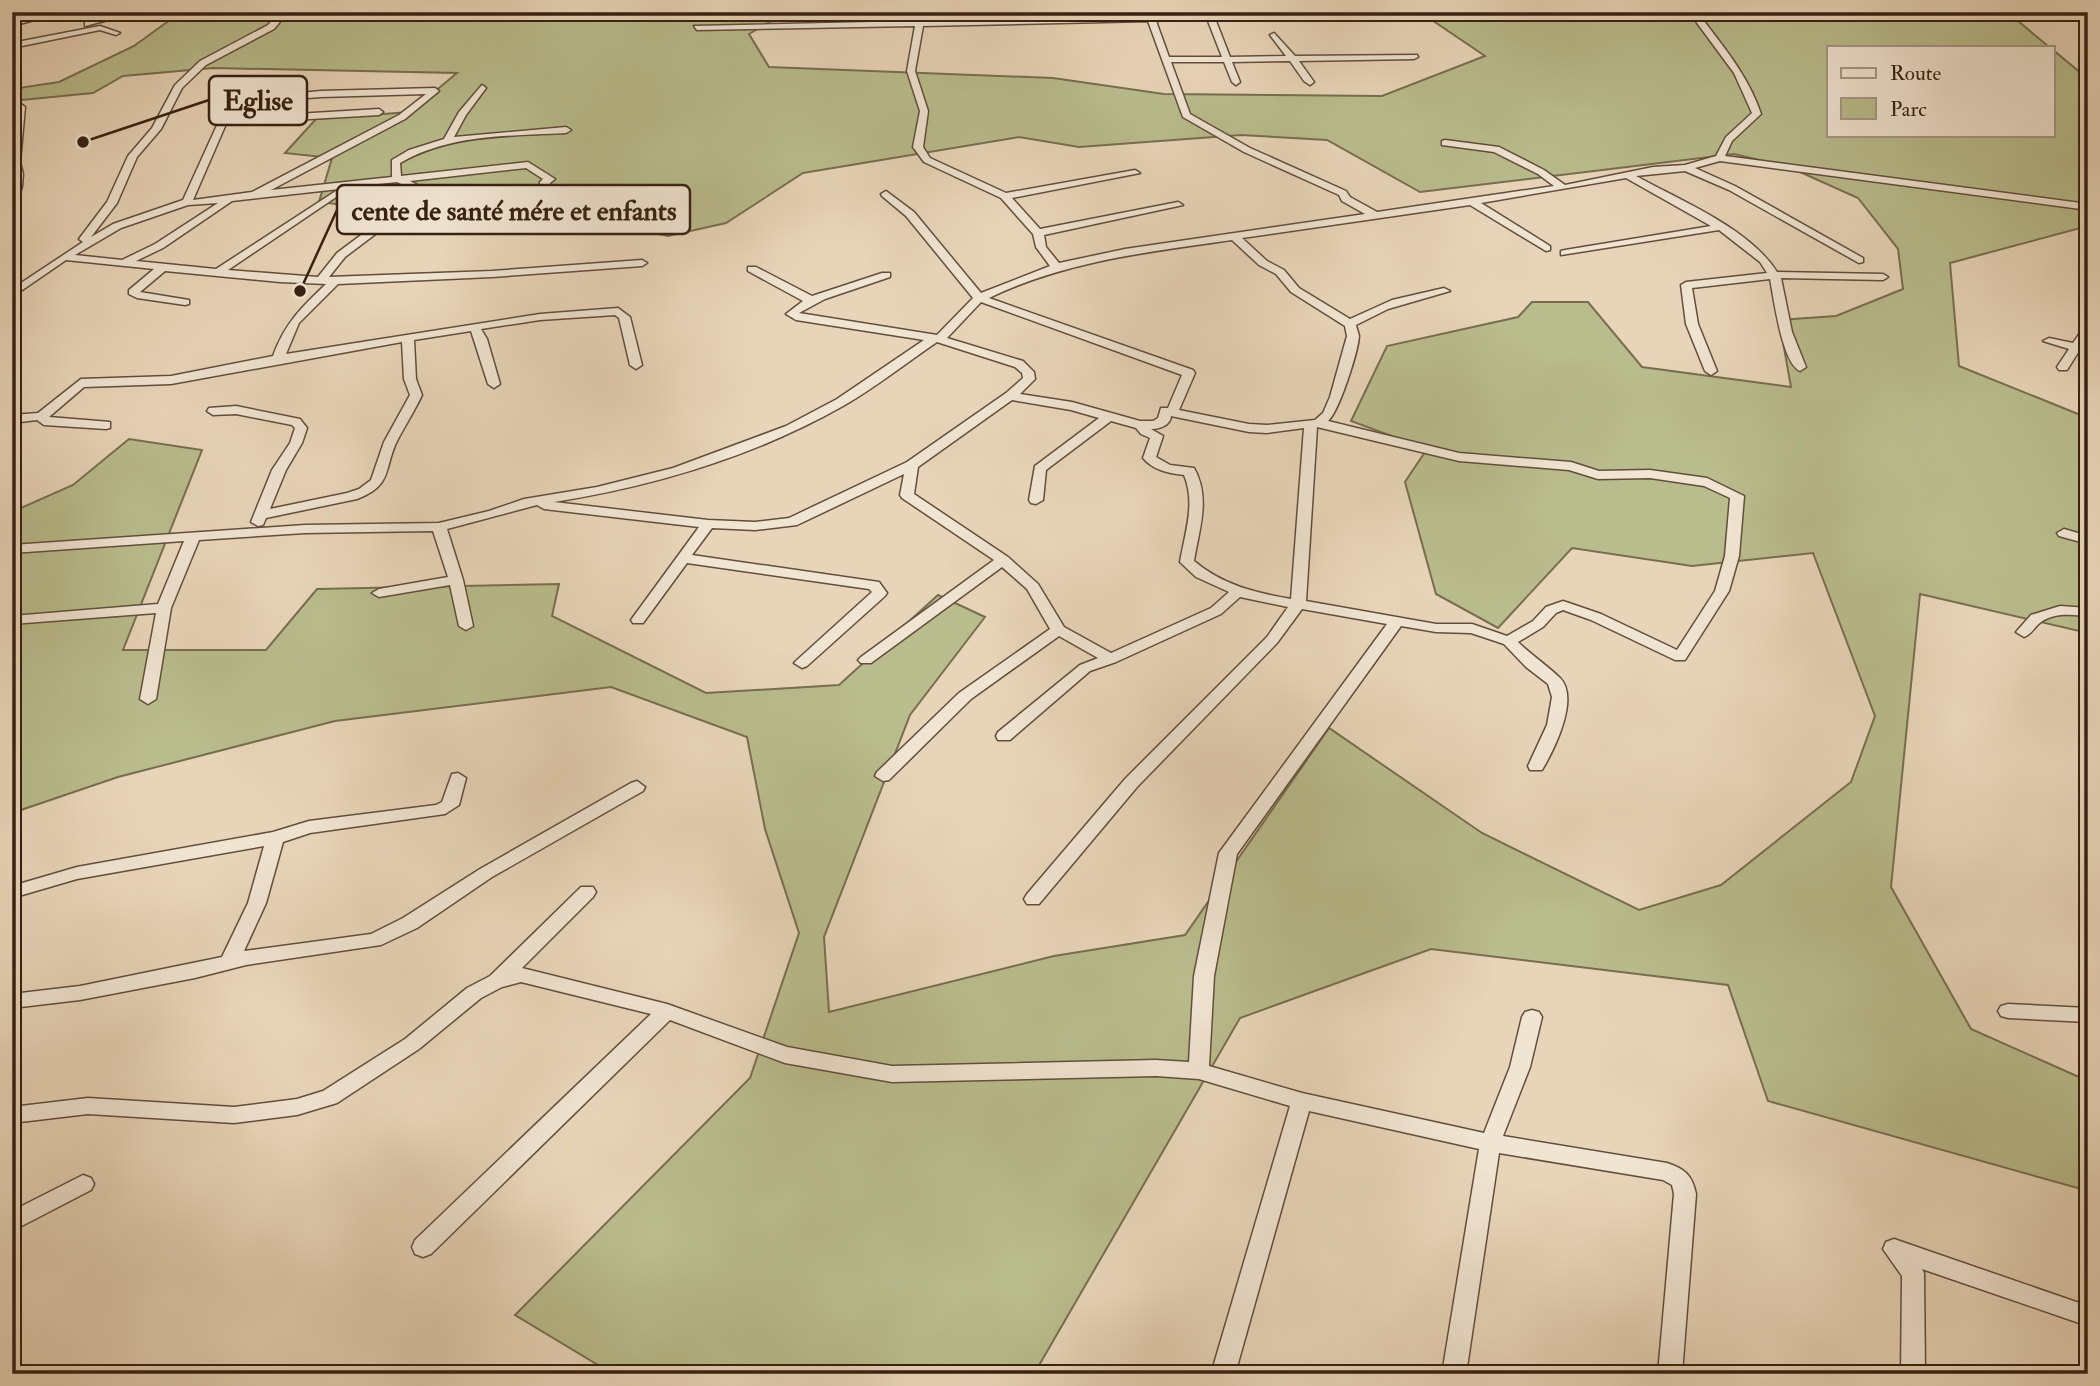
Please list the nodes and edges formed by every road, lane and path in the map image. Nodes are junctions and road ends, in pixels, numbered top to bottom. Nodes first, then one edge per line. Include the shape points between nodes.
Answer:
1 (61, 12) edge
2 (101, 12) edge
3 (284, 12) edge
4 (1189, 12) edge
5 (1693, 12) edge
6 (921, 17) edge
7 (1151, 19) junction
8 (1212, 21) dead end
9 (12, 24) edge
10 (69, 28) dead end
11 (697, 28) dead end
12 (12, 30) edge
13 (116, 33) dead end
14 (1275, 35) dead end
15 (36, 40) junction
16 (12, 46) edge
17 (54, 49) dead end
18 (1414, 57) dead end
19 (1167, 60) junction
20 (1294, 60) junction
21 (1227, 61) junction
22 (1237, 82) dead end
23 (1310, 82) dead end
24 (482, 88) dead end
25 (21, 107) dead end
26 (379, 113) dead end
27 (224, 121) junction
28 (15, 126) edge
29 (566, 130) dead end
30 (448, 139) junction
31 (1445, 143) dead end
32 (1720, 158) junction
33 (1686, 168) junction
34 (1135, 173) dead end
35 (1630, 177) junction
36 (397, 179) junction
37 (352, 186) junction
38 (1563, 188) junction
39 (886, 194) dead end
40 (255, 195) junction
41 (1005, 196) junction
42 (230, 199) junction
43 (187, 201) junction
44 (1471, 201) junction
45 (12, 205) edge
46 (1178, 205) dead end
47 (2088, 207) edge
48 (400, 211) junction
49 (1377, 216) junction
50 (1721, 227) junction
51 (1038, 233) junction
52 (1234, 236) junction
53 (1546, 248) dead end
54 (1565, 253) dead end
55 (64, 257) junction
56 (1858, 260) dead end
57 (124, 263) junction
58 (642, 263) dead end
59 (163, 267) junction
60 (1056, 267) junction
61 (752, 269) dead end
62 (217, 273) junction
63 (886, 275) dead end
64 (12, 277) edge
65 (1775, 277) junction
66 (1883, 278) dead end
67 (321, 280) junction
68 (335, 281) junction
69 (30, 282) junction
70 (1444, 291) dead end
71 (12, 295) edge
72 (979, 298) junction
73 (812, 301) junction
74 (185, 302) dead end
75 (1350, 324) junction
76 (474, 327) junction
77 (2088, 329) edge
78 (408, 339) junction
79 (937, 339) junction
80 (2049, 341) dead end
81 (2083, 348) edge
82 (278, 359) junction
83 (636, 365) dead end
84 (1800, 367) dead end
85 (2063, 367) dead end
86 (1711, 371) dead end
87 (494, 384) dead end
88 (1010, 396) junction
89 (214, 411) dead end
90 (1172, 412) junction
91 (42, 416) junction
92 (1108, 417) junction
93 (12, 419) edge
94 (1315, 424) junction
95 (106, 425) dead end
96 (1140, 425) junction
97 (912, 465) junction
98 (1036, 500) dead end
99 (524, 503) junction
100 (262, 514) junction
101 (708, 524) junction
102 (439, 527) junction
103 (2064, 533) dead end
104 (252, 534) junction
105 (193, 537) junction
106 (2088, 541) edge
107 (12, 549) edge
108 (682, 558) junction
109 (1003, 559) junction
110 (456, 580) junction
111 (1240, 590) junction
112 (379, 593) dead end
113 (1298, 604) junction
114 (164, 608) junction
115 (2088, 612) edge
116 (12, 620) edge
117 (638, 620) dead end
118 (1397, 621) junction
119 (466, 626) dead end
120 (1058, 630) junction
121 (2024, 632) dead end
122 (1509, 641) junction
123 (1111, 659) junction
124 (866, 660) dead end
125 (802, 663) dead end
126 (148, 698) dead end
127 (1004, 736) dead end
128 (1536, 766) dead end
129 (883, 776) dead end
130 (458, 778) dead end
131 (637, 787) dead end
132 (275, 838) junction
133 (12, 892) edge
134 (587, 892) dead end
135 (1033, 899) dead end
136 (228, 963) junction
137 (498, 981) junction
138 (12, 1001) edge
139 (667, 1011) junction
140 (2008, 1011) dead end
141 (2088, 1015) edge
142 (1532, 1017) dead end
143 (1199, 1071) junction
144 (1302, 1101) junction
145 (12, 1115) edge
146 (1490, 1143) junction
147 (83, 1184) dead end
148 (12, 1222) edge
149 (423, 1247) dead end
150 (2088, 1316) edge
151 (1223, 1374) edge
152 (1454, 1374) edge
153 (1670, 1374) edge
154 (1913, 1374) edge

1 - 9 street
2 - 10 street via 112,18
3 - 55 street via 271,27 203,63 177,87 156,129 133,156 112,203
4 - 7 street via 1190,16 1181,18
5 - 32 street via 1742,76 1757,114 1730,139
6 - 7 street
6 - 11 street
6 - 41 street via 911,71 924,111 918,146 927,160
7 - 19 street
8 - 21 street
12 - 15 street
13 - 15 street via 100,27
14 - 20 street via 1282,50
15 - 16 street
15 - 17 street
18 - 20 street
19 - 21 street
19 - 49 street via 1186,115 1247,150 1343,192 1346,199
20 - 21 street
20 - 23 street
21 - 22 street
24 - 30 street
25 - 28 street
26 - 27 street
27 - 40 street via 235,104 246,99 435,91 402,117
27 - 43 street
28 - 45 street via 18,174
29 - 30 street
30 - 36 street via 395,162
31 - 38 street via 1490,147
32 - 33 street
32 - 47 street
33 - 35 street
33 - 56 street via 1732,188
34 - 41 street
35 - 38 street
35 - 50 street
36 - 37 street
36 - 48 street via 418,188
36 - 48 street via 527,165 550,179 545,182 544,195 554,210 487,220
37 - 40 street
37 - 62 street
38 - 44 street
39 - 72 street via 910,214
40 - 42 street
41 - 51 street
42 - 43 street
42 - 57 street via 159,246
43 - 55 street via 117,226
44 - 49 street
44 - 53 street
46 - 51 street
48 - 67 street via 341,255
49 - 52 street
50 - 54 street
50 - 65 street via 1764,260
51 - 60 street via 1041,247
52 - 60 street
52 - 75 street via 1301,295
55 - 57 street
55 - 69 street
57 - 59 street
58 - 68 street
59 - 62 street
59 - 74 street via 133,292
60 - 72 street
61 - 73 street
62 - 67 street
63 - 73 street
64 - 69 street
65 - 66 street
65 - 84 street via 1786,332
65 - 86 street via 1685,285 1692,324
67 - 68 street
68 - 82 street via 295,321
69 - 71 street
70 - 75 street via 1394,301
72 - 79 street
72 - 90 street via 1189,373
73 - 79 street via 792,314
75 - 94 street via 1353,336 1336,397 1328,415
76 - 78 street
76 - 83 street via 618,311 624,317
76 - 87 street
77 - 81 street
78 - 82 street
78 - 100 street via 410,379 416,394 389,444 386,466 372,486 356,494
79 - 88 street via 1019,364 1029,379
79 - 99 street via 841,402 738,450 678,471
80 - 81 street
81 - 85 street
82 - 91 street via 149,383 81,383
88 - 92 street
88 - 97 street
89 - 100 street via 258,413 296,422 301,428
90 - 94 street via 1249,428
90 - 96 street via 1165,411 1164,420 1156,425
91 - 93 street
91 - 95 street via 44,421
92 - 96 street
92 - 98 street via 1040,468
94 - 113 street
94 - 122 street via 1459,457 1571,466 1598,475 1650,474 1707,482 1737,496 1732,556 1722,591 1680,657 1563,605
96 - 111 street via 1157,436 1149,457 1154,463 1188,471 1194,480 1198,503 1187,562 1201,574
97 - 101 street via 792,522
97 - 109 street via 906,495
99 - 101 street
99 - 102 street
100 - 104 street
101 - 108 street
102 - 104 street
102 - 110 street
103 - 106 street
104 - 105 street
105 - 107 street
105 - 114 street
108 - 117 street
108 - 125 street via 874,585 880,593
109 - 120 street via 1032,587
109 - 124 street
110 - 112 street
110 - 119 street
111 - 113 street
111 - 123 street via 1216,611
113 - 118 street
113 - 135 street via 1272,640 1131,783
114 - 116 street
114 - 126 street
115 - 121 street via 2052,609 2030,621
118 - 122 street via 1472,629
118 - 143 street via 1228,853 1204,976
120 - 123 street
120 - 129 street via 965,696
122 - 128 street via 1555,682 1560,697 1555,724
123 - 127 street via 1085,668
130 - 132 street via 450,804 439,810 309,827
131 - 136 street via 374,940
132 - 133 street via 77,873
132 - 136 street via 242,939
134 - 137 street
136 - 138 street via 80,993
137 - 139 street via 521,975
137 - 145 street via 474,993 412,1044 330,1097 297,1107 234,1115 88,1106
139 - 143 street via 785,1055 892,1074
139 - 149 street
140 - 141 street
142 - 146 street via 1520,1067
143 - 144 street
144 - 146 street
144 - 151 street
146 - 152 street
146 - 153 street via 1667,1172 1682,1180 1685,1194
147 - 148 street
150 - 154 street via 1894,1249 1913,1273

